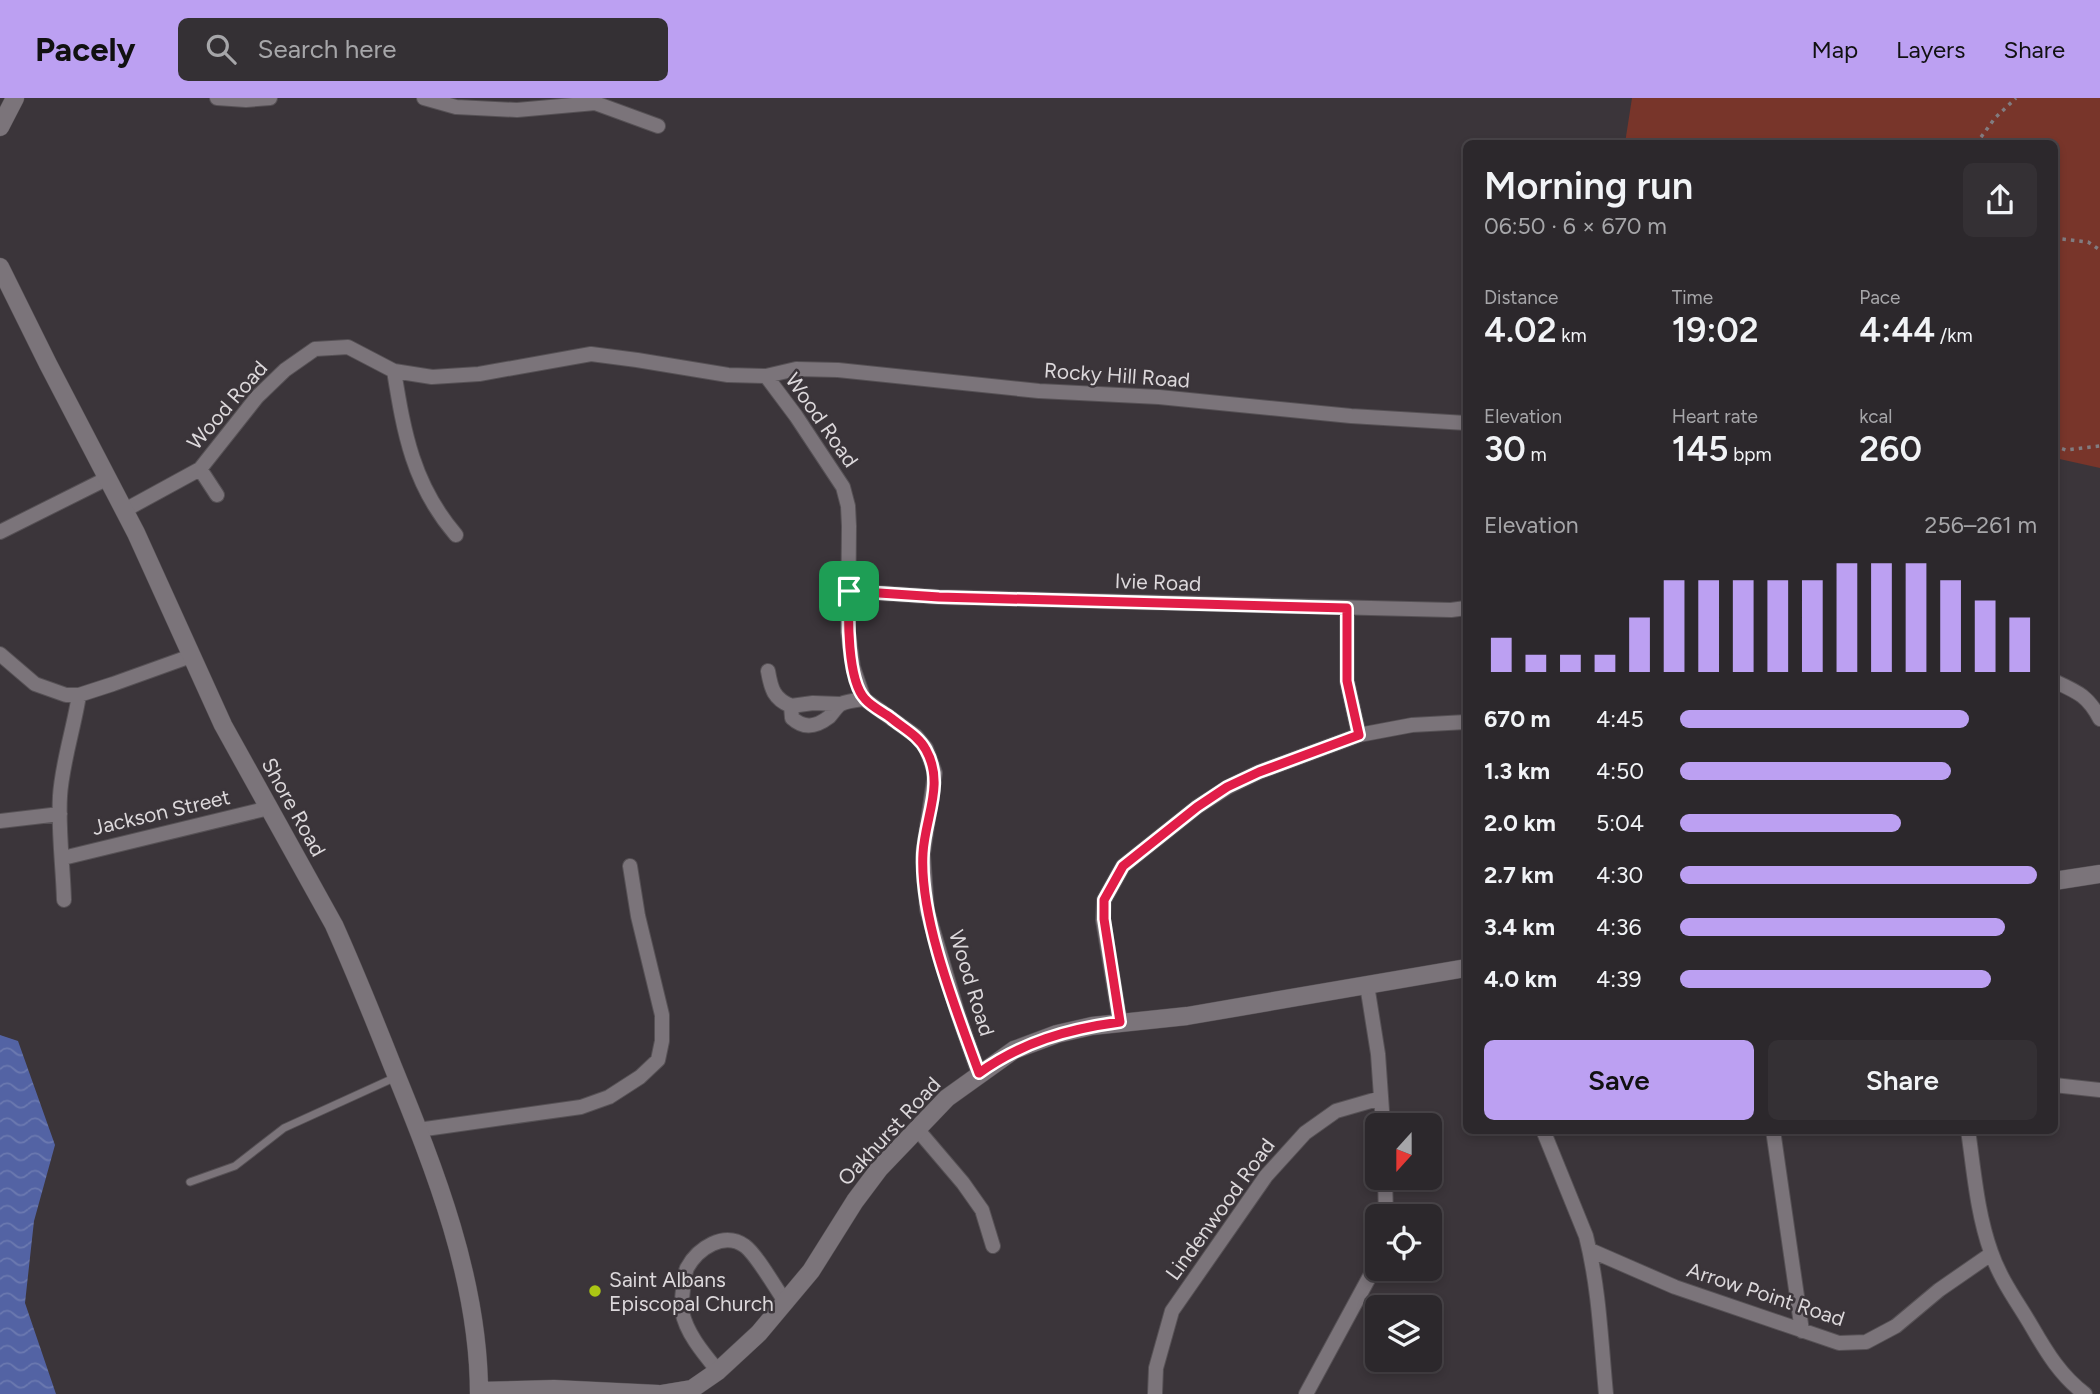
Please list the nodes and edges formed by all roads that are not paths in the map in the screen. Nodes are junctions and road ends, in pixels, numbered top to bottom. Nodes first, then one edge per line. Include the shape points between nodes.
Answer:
1 (15, 98) edge
2 (217, 98) edge
3 (270, 98) edge
4 (424, 98) edge
5 (658, 126) dead end
6 (0, 127) edge
7 (0, 267) edge
8 (4, 289) edge
9 (394, 371) junction
10 (766, 376) junction
11 (1463, 424) edge
12 (200, 469) junction
13 (108, 478) junction
14 (216, 495) dead end
15 (125, 510) junction
16 (0, 532) edge
17 (456, 535) dead end
18 (849, 591) junction
19 (1347, 608) junction
20 (1463, 608) edge
21 (0, 654) edge
22 (191, 656) junction
23 (768, 671) dead end
24 (2058, 683) edge
25 (79, 695) junction
26 (864, 699) junction
27 (840, 704) junction
28 (791, 706) junction
29 (2100, 719) edge
30 (1463, 722) edge
31 (1359, 735) junction
32 (269, 808) junction
33 (60, 814) junction
34 (0, 821) edge
35 (62, 858) junction
36 (630, 866) dead end
37 (2100, 874) edge
38 (2058, 880) edge
39 (64, 900) dead end
40 (1463, 969) edge
41 (1367, 985) junction
42 (1120, 1022) junction
43 (979, 1073) junction
44 (397, 1076) junction
45 (2058, 1085) edge
46 (2100, 1090) edge
47 (1381, 1098) junction
48 (1382, 1113) edge
49 (917, 1129) junction
50 (418, 1130) junction
51 (1545, 1134) edge
52 (1774, 1134) edge
53 (1969, 1134) edge
54 (190, 1182) dead end
55 (993, 1246) dead end
56 (1590, 1250) junction
57 (1991, 1254) junction
58 (1367, 1281) edge
59 (786, 1303) junction
60 (1802, 1331) junction
61 (718, 1371) junction
62 (479, 1393) edge
63 (660, 1394) edge
64 (1155, 1394) edge
65 (1306, 1394) edge
66 (1606, 1394) edge
67 (2085, 1394) edge

1 - 6 street
2 - 3 street
4 - 5 street via 456,107 517,110 595,103
7 - 8 street, Shore Road
8 - 13 street, Shore Road
9 - 10 street, Wood Road via 447,377 591,354 728,375
9 - 12 street, Wood Road via 348,347 314,349 257,397
9 - 17 street via 404,432 420,482
10 - 11 street, Rocky Hill Road via 796,369 838,370 1039,391
10 - 18 street, Wood Road via 843,487 848,506
12 - 14 street
12 - 15 street, Wood Road
13 - 15 street, Shore Road
13 - 16 street
15 - 22 street, Shore Road
18 - 19 street, Ivie Road
18 - 26 street, Wood Road via 851,655
19 - 20 street, Ivie Road
19 - 31 street via 1347,681
21 - 25 street via 35,684
22 - 25 street
22 - 32 street, Shore Road
23 - 28 street via 773,693
24 - 29 street via 2090,701
25 - 33 street
26 - 27 street
26 - 43 street, Wood Road via 916,736 936,774 923,854 928,911
27 - 28 street
27 - 28 street via 829,717 807,726 792,718
30 - 31 street
31 - 42 street via 1227,787 1123,866 1104,900
32 - 35 street, Jackson Street
32 - 44 street, Shore Road via 334,925
33 - 34 street
33 - 35 street
35 - 39 street
36 - 50 street via 662,1016 658,1059 609,1097 582,1107
37 - 38 street
40 - 41 street, Oakhurst Road
41 - 42 street, Oakhurst Road via 1186,1016
41 - 47 street
42 - 43 street, Oakhurst Road via 1038,1040
43 - 49 street, Oakhurst Road
44 - 50 street, Shore Road
44 - 54 lane via 284,1128 234,1166
45 - 46 street
47 - 48 street
47 - 64 street, Lindenwood Road via 1336,1111 1306,1133 1265,1176 1172,1311 1156,1368
49 - 55 street via 982,1210
49 - 59 street, Oakhurst Road via 879,1169
50 - 62 street, Shore Road via 460,1258
51 - 56 street
52 - 60 street
53 - 57 street
56 - 60 street, Arrow Point Road via 1675,1287
56 - 66 street
57 - 60 street, Arrow Point Road via 1896,1326 1866,1342 1839,1343
57 - 67 street via 2048,1354 2067,1380
58 - 65 street
59 - 61 street, Oakhurst Road
59 - 61 street via 746,1247 732,1240 714,1242 698,1253 686,1270 682,1310 696,1343
61 - 63 street, Oakhurst Road via 692,1389
62 - 63 street, Oakhurst Road via 554,1389

